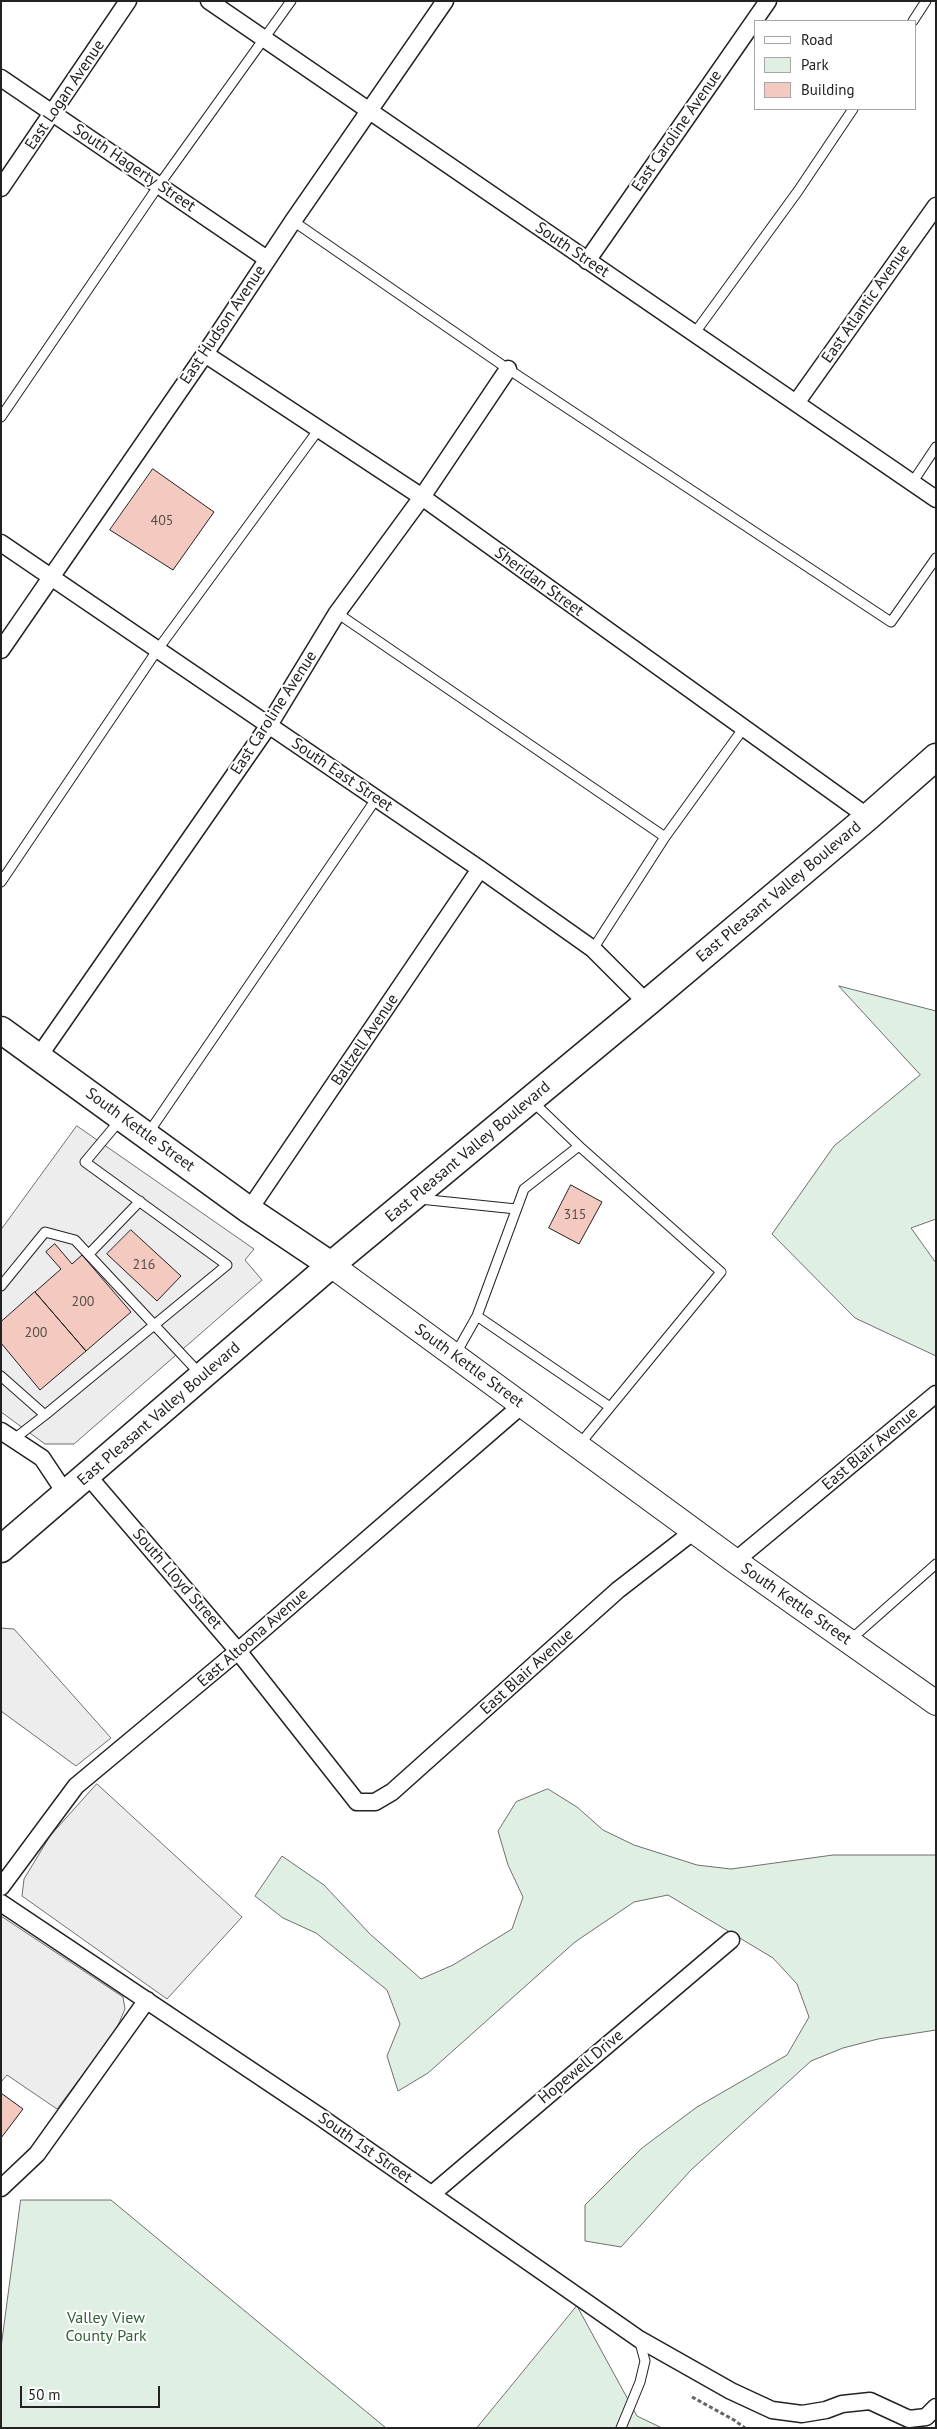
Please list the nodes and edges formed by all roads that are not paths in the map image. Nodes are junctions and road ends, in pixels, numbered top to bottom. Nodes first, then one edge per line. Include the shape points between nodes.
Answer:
1 (128, 1) edge
2 (209, 1) edge
3 (291, 1) edge
4 (445, 1) edge
5 (768, 1) edge
6 (926, 1) edge
7 (755, 20) edge
8 (913, 20) edge
9 (754, 21) edge
10 (265, 40) junction
11 (1, 78) edge
12 (852, 110) edge
13 (370, 112) junction
14 (53, 113) junction
15 (159, 185) junction
16 (1, 188) edge
17 (936, 206) edge
18 (293, 221) junction
19 (267, 259) junction
20 (587, 261) junction
21 (694, 334) junction
22 (205, 354) junction
23 (508, 369) junction
24 (796, 403) junction
25 (1, 417) edge
26 (319, 429) junction
27 (936, 447) edge
28 (912, 483) junction
29 (422, 497) junction
30 (936, 499) edge
31 (1, 543) edge
32 (936, 558) edge
33 (52, 576) junction
34 (337, 613) junction
35 (158, 649) junction
36 (1, 650) edge
37 (268, 725) junction
38 (742, 729) junction
39 (936, 757) edge
40 (376, 799) junction
41 (868, 817) junction
42 (665, 837) junction
43 (480, 869) junction
44 (1, 882) edge
45 (593, 949) junction
46 (647, 1003) junction
47 (1, 1030) edge
48 (39, 1056) junction
49 (530, 1100) junction
50 (122, 1117) junction
51 (147, 1135) junction
52 (579, 1146) junction
53 (412, 1198) junction
54 (140, 1201) junction
55 (516, 1209) junction
56 (249, 1210) junction
57 (89, 1254) junction
58 (331, 1265) junction
59 (1, 1286) edge
60 (477, 1316) junction
61 (156, 1324) junction
62 (454, 1356) junction
63 (1, 1376) edge
64 (202, 1376) junction
65 (934, 1400) edge
66 (522, 1405) junction
67 (610, 1407) junction
68 (45, 1415) junction
69 (8, 1435) edge
70 (578, 1446) junction
71 (88, 1476) junction
72 (66, 1494) junction
73 (694, 1531) junction
74 (1, 1549) edge
75 (735, 1561) junction
76 (936, 1564) edge
77 (849, 1642) junction
78 (238, 1651) junction
79 (936, 1703) edge
80 (357, 1802) joint
81 (1, 1887) edge
82 (1, 1903) edge
83 (731, 1940) dead end
84 (147, 2000) junction
85 (1, 2188) edge
86 (432, 2194) junction
87 (639, 2339) junction
88 (936, 2407) edge
89 (622, 2428) edge

1 - 14 street, East Logan Avenue
2 - 10 street, South Street
3 - 10 lane
4 - 13 street, East Hudson Avenue
5 - 7 street, East Caroline Avenue
6 - 8 lane
9 - 20 street, East Caroline Avenue
10 - 13 street, South Street
10 - 15 lane
11 - 14 street, South Hagerty Street
12 - 21 lane
13 - 18 street, East Hudson Avenue
13 - 20 street, South Street
14 - 15 street, South Hagerty Street
14 - 16 street, East Logan Avenue
15 - 19 street, South Hagerty Street
15 - 25 lane
17 - 24 street, East Atlantic Avenue
18 - 19 street, East Hudson Avenue
18 - 23 lane
19 - 22 street, East Hudson Avenue
20 - 21 street, South Street
21 - 24 street, South Street
22 - 26 street, Sheridan Street
22 - 33 street, East Hudson Avenue
23 - 29 street, East Caroline Avenue
23 - 32 lane via 891,622
24 - 28 street, South Street
26 - 29 street, Sheridan Street
26 - 35 lane
27 - 28 lane
28 - 30 street, South Street
29 - 34 street, East Caroline Avenue
29 - 38 street, Sheridan Street
31 - 33 street, South East Street
33 - 35 street, South East Street
33 - 36 street, East Hudson Avenue
34 - 37 street, East Caroline Avenue
34 - 42 lane
35 - 37 street, South East Street
35 - 44 lane
37 - 40 street, South East Street
37 - 48 street, East Caroline Avenue
38 - 41 street, Sheridan Street
38 - 42 lane
39 - 41 main road, East Pleasant Valley Boulevard
40 - 43 street, South East Street
40 - 51 lane
41 - 46 main road, East Pleasant Valley Boulevard
42 - 45 lane
43 - 45 street, South East Street
43 - 56 street, Baltzell Avenue
45 - 46 street, South East Street
46 - 49 main road, East Pleasant Valley Boulevard
47 - 48 main road, South Kettle Street
48 - 50 main road, South Kettle Street
49 - 52 lane
49 - 53 main road, East Pleasant Valley Boulevard
50 - 51 main road, South Kettle Street
50 - 54 lane via 85,1162
51 - 56 main road, South Kettle Street
52 - 55 lane via 524,1189
52 - 67 lane via 721,1272
53 - 55 lane
53 - 58 main road, East Pleasant Valley Boulevard
54 - 57 lane
54 - 61 lane via 227,1265
55 - 60 lane
56 - 58 main road, South Kettle Street
57 - 59 lane via 75,1240 45,1232
57 - 61 lane
58 - 62 street, South Kettle Street
58 - 64 main road, East Pleasant Valley Boulevard
60 - 62 lane
60 - 67 lane
61 - 64 lane
61 - 68 lane
62 - 66 street, South Kettle Street
63 - 68 lane
64 - 71 main road, East Pleasant Valley Boulevard
65 - 75 street, East Blair Avenue
66 - 70 street, South Kettle Street
66 - 78 street, East Altoona Avenue
67 - 70 lane
68 - 69 lane
69 - 72 street via 42,1458
70 - 73 street, South Kettle Street
71 - 72 main road, East Pleasant Valley Boulevard
71 - 78 street, South Lloyd Street
72 - 74 main road, East Pleasant Valley Boulevard
73 - 75 street, South Kettle Street
73 - 80 street, East Blair Avenue via 618,1590 392,1792 375,1802
75 - 77 street, South Kettle Street
76 - 77 lane
77 - 79 street, South Kettle Street
78 - 80 street, South Lloyd Street
78 - 81 street, East Altoona Avenue via 76,1786
82 - 84 street, South 1st Street
83 - 86 street, Hopewell Drive
84 - 85 street via 37,2154
84 - 86 street, South 1st Street
86 - 87 street, South 1st Street
87 - 88 street, South 1st Street via 731,2391 772,2410 802,2414 870,2401 909,2418 926,2417
87 - 89 lane via 645,2361

